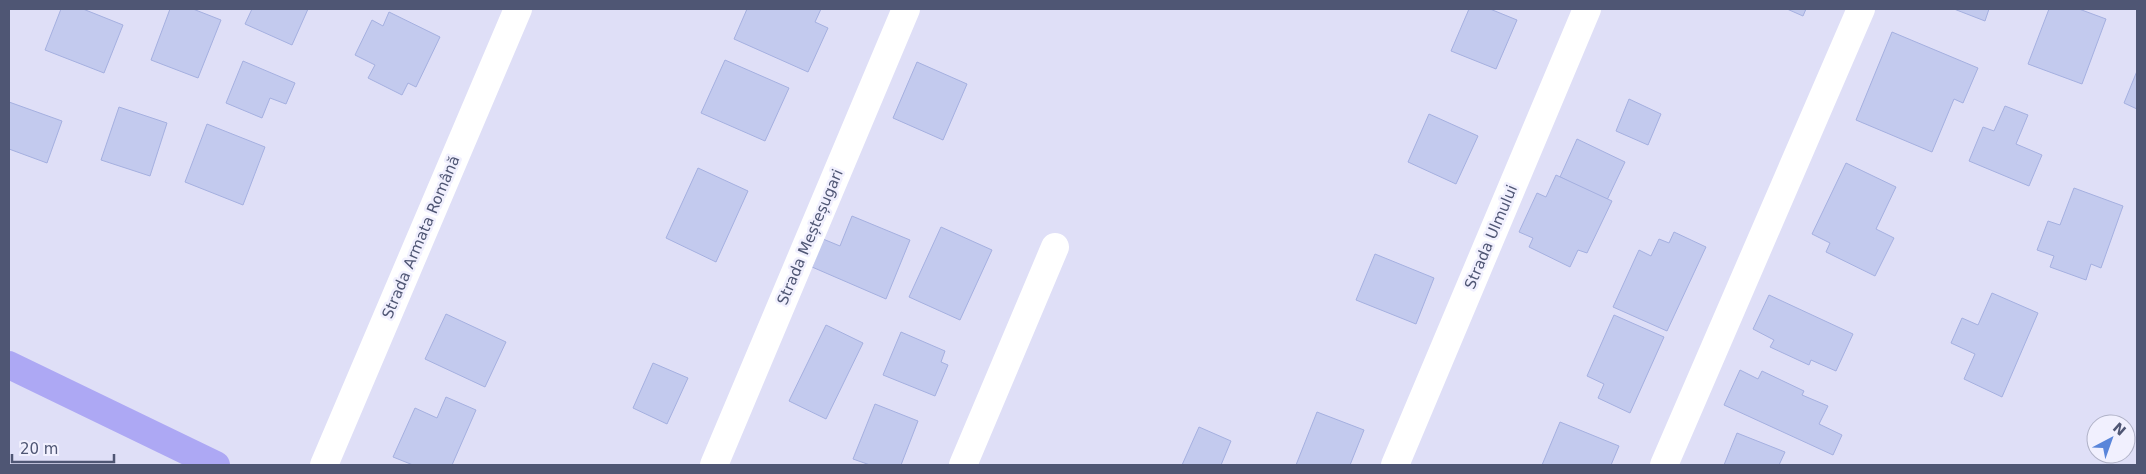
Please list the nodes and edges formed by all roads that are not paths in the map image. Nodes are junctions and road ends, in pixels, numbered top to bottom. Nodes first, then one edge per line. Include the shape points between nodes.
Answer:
1 (518, 9) edge
2 (906, 9) edge
3 (1587, 9) edge
4 (1861, 9) edge
5 (1055, 247) dead end
6 (9, 365) edge
7 (216, 465) edge
8 (324, 465) edge
9 (714, 465) edge
10 (963, 465) edge
11 (1395, 465) edge
12 (1664, 465) edge

1 - 8 street, Strada Armata Română
2 - 9 street, Strada Meșteșugari
3 - 11 street, Strada Ulmului
4 - 12 street
5 - 10 street
6 - 7 main road

